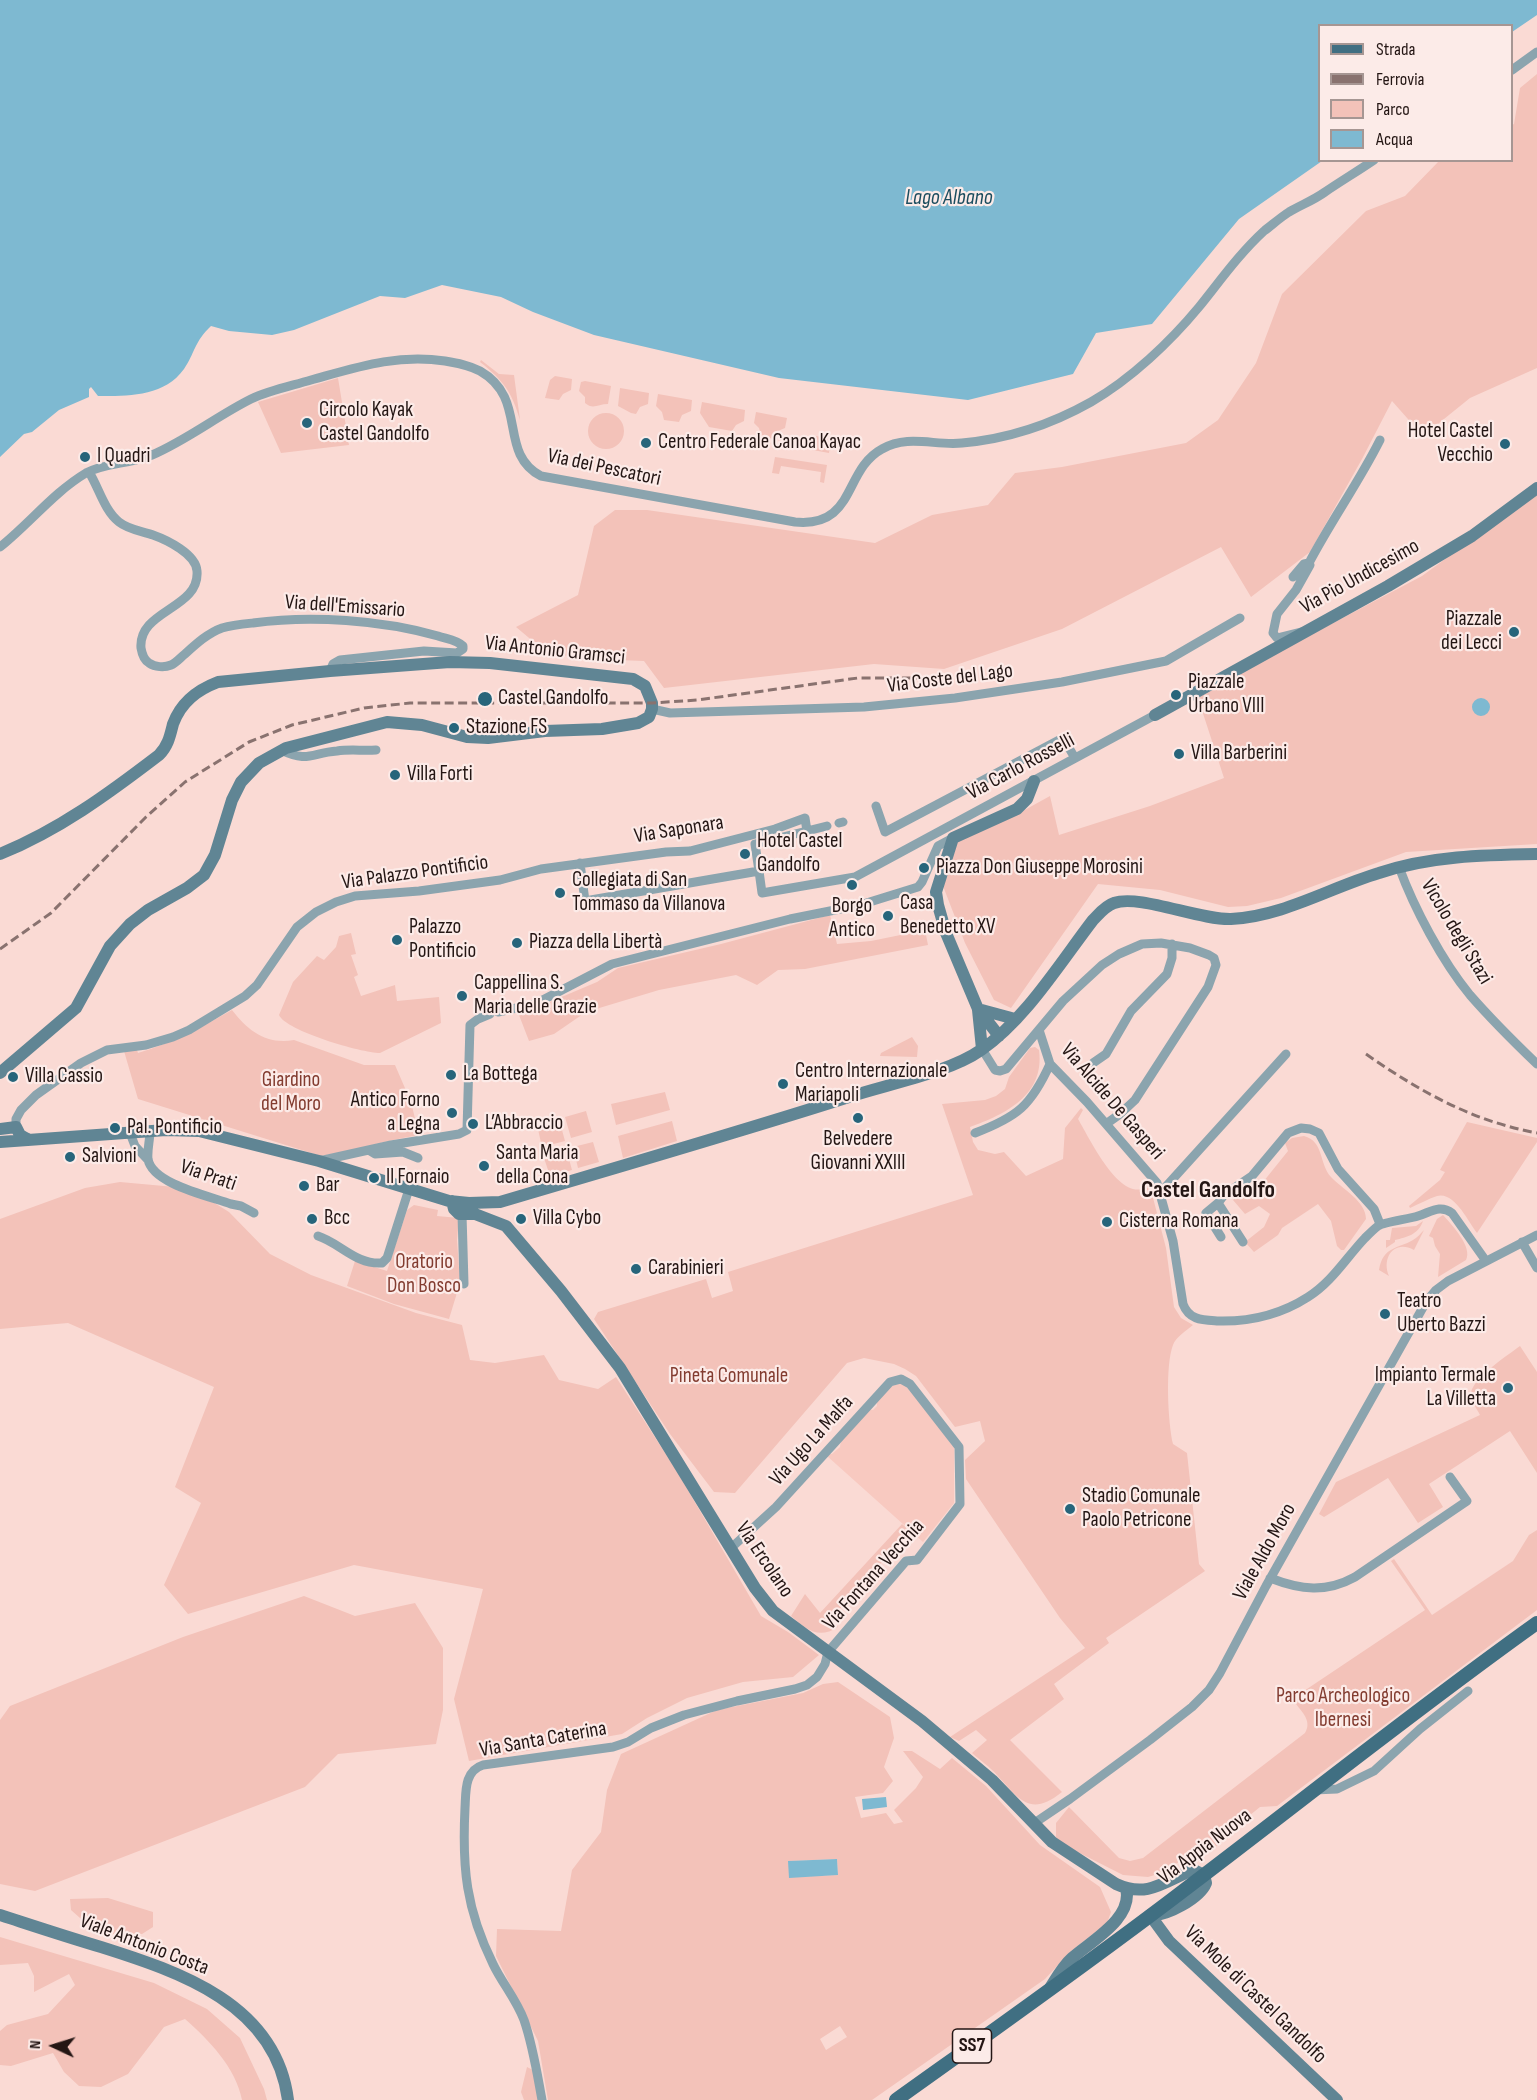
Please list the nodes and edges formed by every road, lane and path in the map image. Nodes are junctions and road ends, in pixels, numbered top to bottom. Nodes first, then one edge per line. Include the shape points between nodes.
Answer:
1 (1537, 52) edge
2 (1513, 69) edge
3 (1371, 162) edge
4 (1380, 440) dead end
5 (89, 472) junction
6 (1537, 488) edge
7 (0, 547) edge
8 (1309, 563) junction
9 (1293, 577) dead end
10 (1240, 618) dead end
11 (1304, 632) junction
12 (330, 671) junction
13 (652, 709) junction
14 (1155, 715) joint
15 (281, 750) junction
16 (376, 750) dead end
17 (1075, 758) junction
18 (1034, 781) junction
19 (876, 806) dead end
20 (827, 826) dead end
21 (807, 831) junction
22 (953, 838) junction
23 (0, 854) edge
24 (1537, 854) edge
25 (580, 863) junction
26 (1399, 867) junction
27 (759, 871) junction
28 (1172, 944) junction
29 (978, 1009) junction
30 (1015, 1019) junction
31 (1039, 1030) junction
32 (999, 1036) junction
33 (982, 1049) junction
34 (1286, 1054) dead end
35 (1093, 1063) dead end
36 (1050, 1064) junction
37 (1537, 1064) edge
38 (0, 1073) edge
39 (1106, 1124) junction
40 (16, 1127) junction
41 (0, 1129) edge
42 (150, 1131) junction
43 (130, 1133) junction
44 (975, 1133) dead end
45 (29, 1140) junction
46 (0, 1142) edge
47 (148, 1148) junction
48 (138, 1150) junction
49 (368, 1150) junction
50 (418, 1158) dead end
51 (148, 1160) junction
52 (319, 1161) junction
53 (409, 1189) junction
54 (1161, 1192) junction
55 (452, 1201) junction
56 (1218, 1203) junction
57 (254, 1214) dead end
58 (462, 1214) junction
59 (1380, 1224) junction
60 (1537, 1235) edge
61 (318, 1236) dead end
62 (1221, 1237) dead end
63 (1243, 1242) dead end
64 (1522, 1242) junction
65 (1486, 1261) junction
66 (1537, 1268) edge
67 (464, 1284) dead end
68 (919, 1396) joint
69 (1450, 1477) dead end
70 (731, 1548) junction
71 (1270, 1578) junction
72 (1537, 1623) edge
73 (828, 1652) junction
74 (1468, 1690) dead end
75 (1314, 1790) junction
76 (1033, 1824) junction
77 (1204, 1875) junction
78 (1121, 1886) junction
79 (0, 1915) edge
80 (1149, 1915) junction
81 (1048, 1992) junction
82 (288, 2100) edge
83 (542, 2100) edge
84 (896, 2100) edge
85 (1337, 2100) edge

1 - 2 street
3 - 5 street, Via dei Pescatori via 1288,212 1263,232 1169,340 1101,396 1067,414 1006,435 955,443 912,441 884,448 865,466 835,512 816,522 795,522 541,476 521,457 509,407 495,383 478,370 431,360 366,364 269,391 151,456
4 - 8 street
5 - 7 street, Via dei Pescatori
5 - 12 street, Via dell'Emissario via 118,521 167,542 188,556 196,567 192,590 144,631 142,653 152,665 173,664 222,628 290,619 406,628 463,646 457,653 424,651 343,660 335,662
6 - 11 street, Via Pio Undicesimo via 1472,536
8 - 9 street
8 - 11 street via 1301,582 1277,614 1273,628 1277,638
10 - 13 street, Via Coste del Lago via 1166,661 1062,682 864,707 670,713
11 - 14 street, Via Pio Undicesimo
12 - 13 street, Via Antonio Gramsci via 454,662 633,679 649,692
12 - 23 street, Via Antonio Gramsci via 230,680 199,691 183,706 159,755 82,812
13 - 15 street via 643,722 620,727 494,738 473,738 441,728 387,722
14 - 17 street, Via Carlo Rosselli
15 - 16 street via 308,757 335,751
15 - 38 street via 259,763 237,788 215,855 204,875 130,924 110,946 76,1008
17 - 18 street, Via Carlo Rosselli
17 - 19 street via 1063,738 885,832
18 - 22 street via 1028,799 1017,809
18 - 27 street, Via Carlo Rosselli via 853,877 762,893
20 - 21 street
21 - 25 street, Via Saponara via 805,818 690,851
21 - 27 street via 755,844
22 - 29 street via 936,892 946,933
22 - 49 street via 938,846 918,887 860,905 612,964 535,1004 494,1013 470,1025 467,1130
24 - 26 street via 1456,857
25 - 27 street via 585,901
25 - 40 street, Via Palazzo Pontificio via 500,880 355,896 336,902 297,927 245,996 173,1037 107,1050 81,1063 36,1095 21,1110
26 - 30 street via 1295,906 1245,917 1212,918 1142,903 1115,903 1093,920
26 - 37 street, Vicolo degli Stazi via 1416,906 1460,981
28 - 31 street via 1142,944 1113,958 1070,995
28 - 35 street via 1167,974 1131,1011 1106,1054
28 - 39 street via 1212,956 1216,965 1213,977 1139,1095
29 - 30 street
29 - 32 street
29 - 33 street
30 - 32 street
31 - 33 street, Via Alcide De Gasperi via 1003,1071 995,1070
31 - 36 street, Via Alcide De Gasperi
32 - 33 street
33 - 55 street via 939,1069 500,1202
34 - 54 street
36 - 39 street, Via Alcide De Gasperi
36 - 44 street via 1021,1110
39 - 54 street, Via Alcide De Gasperi via 1154,1178
40 - 41 street
40 - 45 street
42 - 43 street
42 - 47 street
42 - 52 street via 199,1131
43 - 45 street
43 - 48 street
45 - 46 street
47 - 48 street
47 - 51 street
48 - 51 street
49 - 50 street via 375,1154 403,1152
49 - 52 street
51 - 57 street, Via Prati via 162,1179
52 - 53 street
53 - 55 street
53 - 61 street via 382,1263 348,1254
54 - 59 street, Via Alcide De Gasperi via 1183,1304 1188,1314 1202,1320 1248,1321 1295,1305 1327,1284
55 - 58 street
56 - 59 street via 1252,1176 1288,1133 1306,1128 1322,1137 1338,1169 1374,1209
56 - 62 street via 1206,1213
56 - 63 street
58 - 67 street
58 - 70 street, Via Ercolano via 475,1214 506,1226 561,1291 620,1368
59 - 65 street via 1445,1209
60 - 64 street, Viale Aldo Moro
64 - 65 street, Viale Aldo Moro
64 - 66 street
65 - 71 street, Viale Aldo Moro via 1448,1281 1426,1302
68 - 70 street, Via Ugo La Malfa via 905,1380 887,1384 771,1512
68 - 73 street, Via Fontana Vecchia via 959,1447 960,1504 917,1560 906,1561
69 - 71 street via 1467,1501 1355,1577 1316,1589
70 - 73 street, Via Ercolano via 768,1606
71 - 76 street, Viale Aldo Moro via 1220,1673 1201,1699
72 - 75 main road, Via Appia Nuova / SS7
73 - 76 street, Via Ercolano via 992,1780
73 - 83 street, Via Santa Caterina via 817,1677 799,1688 684,1716 613,1747 483,1765 470,1774 464,1825 468,1898 491,1960 524,2022
74 - 75 street via 1374,1771 1338,1789
75 - 77 main road, Via Appia Nuova / SS7
76 - 78 street, Via Ercolano via 1057,1846
77 - 78 street via 1193,1871 1143,1891
77 - 80 main road, Via Appia Nuova / SS7
78 - 81 street via 1127,1901 1120,1916 1069,1960
79 - 82 street, Viale Antonio Costa via 143,1960 209,1990 244,2015 266,2040 281,2069
80 - 81 main road, Via Appia Nuova / SS7
80 - 85 street, Via Mole di Castel Gandolfo via 1169,1941
81 - 84 main road, Via Appia Nuova / SS7

